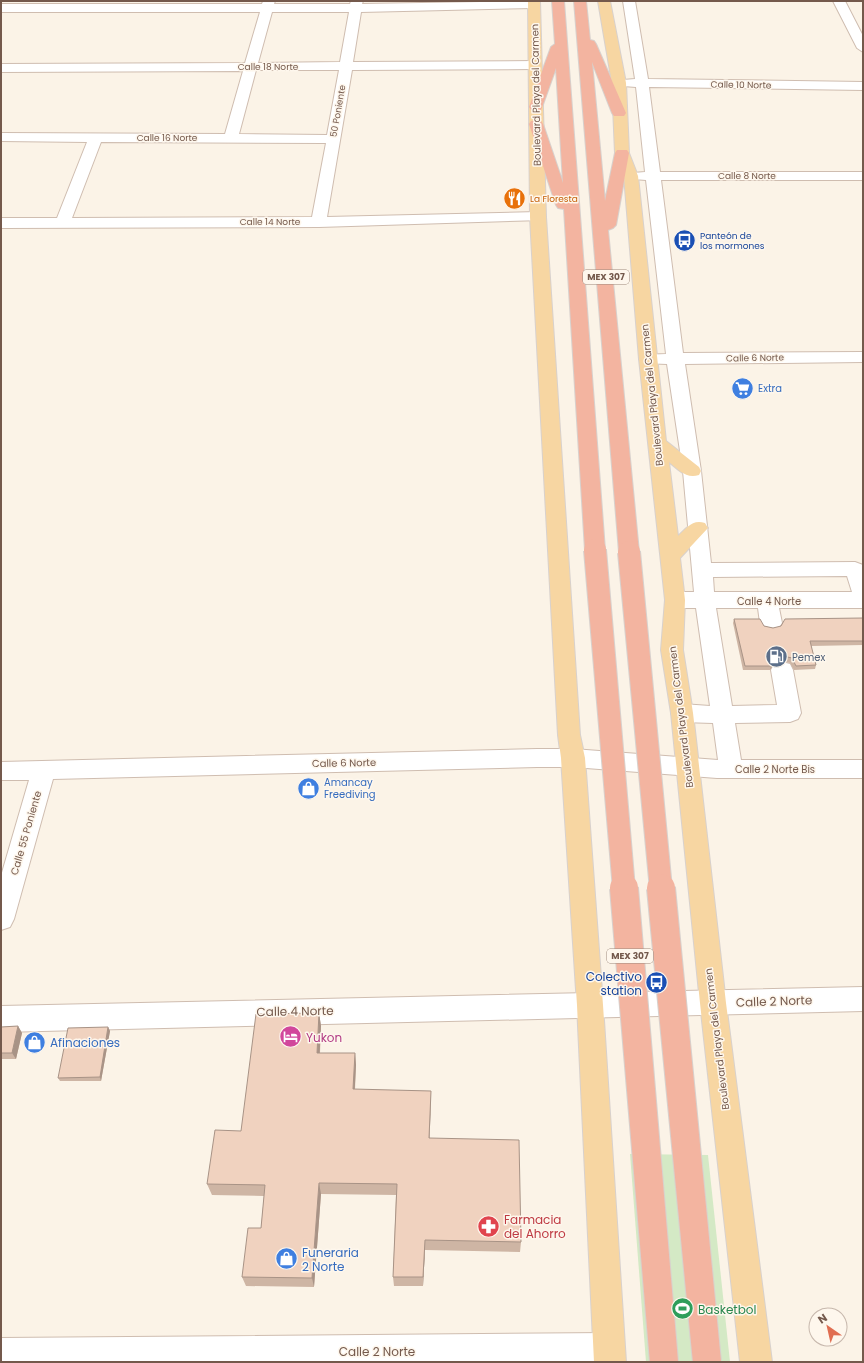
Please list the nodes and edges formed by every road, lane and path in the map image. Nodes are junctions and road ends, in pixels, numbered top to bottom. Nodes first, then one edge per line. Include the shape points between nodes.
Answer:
1 (558, 1) edge
2 (580, 1) edge
3 (604, 1) edge
4 (629, 1) edge
5 (839, 1) edge
6 (534, 2) edge
7 (268, 4) edge
8 (356, 4) edge
9 (1, 8) edge
10 (583, 32) junction
11 (560, 38) junction
12 (863, 48) edge
13 (535, 65) junction
14 (345, 66) junction
15 (251, 67) junction
16 (1, 68) edge
17 (619, 83) junction
18 (642, 84) junction
19 (863, 86) edge
20 (536, 107) junction
21 (619, 113) junction
22 (536, 124) junction
23 (1, 137) edge
24 (95, 138) junction
25 (231, 138) junction
26 (333, 139) junction
27 (622, 153) junction
28 (631, 176) junction
29 (653, 176) junction
30 (863, 176) edge
31 (538, 217) junction
32 (319, 222) junction
33 (1, 223) edge
34 (63, 223) junction
35 (573, 236) junction
36 (603, 246) junction
37 (863, 356) edge
38 (675, 358) junction
39 (648, 359) junction
40 (658, 444) junction
41 (692, 470) junction
42 (698, 528) junction
43 (670, 556) junction
44 (702, 570) junction
45 (863, 593) edge
46 (675, 600) junction
47 (767, 600) junction
48 (863, 600) edge
49 (705, 601) junction
50 (771, 623) dead end
51 (782, 670) dead end
52 (682, 713) junction
53 (722, 715) junction
54 (573, 758) junction
55 (687, 767) junction
56 (731, 769) junction
57 (863, 769) edge
58 (44, 770) junction
59 (1, 771) edge
60 (1, 919) edge
61 (863, 999) edge
62 (713, 1003) junction
63 (590, 1005) junction
64 (1, 1019) edge
65 (1, 1354) edge
66 (609, 1355) edge
67 (664, 1362) edge
68 (707, 1362) edge
69 (756, 1362) edge

1 - 11 highway, MEX 307
2 - 10 highway, MEX 307
3 - 17 main road, Boulevard Playa del Carmen
4 - 18 street
5 - 12 street
6 - 8 street
6 - 13 main road, Boulevard Playa del Carmen
7 - 8 street
7 - 9 street
7 - 15 street
8 - 14 street, 50 Poniente
10 - 21 highway via 604,74
10 - 36 highway, MEX 307
11 - 20 highway
11 - 35 highway, MEX 307
13 - 14 street, Calle 18 Norte
13 - 20 main road, Boulevard Playa del Carmen
14 - 15 street, Calle 18 Norte
14 - 26 street, 50 Poniente
15 - 16 street, Calle 18 Norte
15 - 25 street
17 - 18 street, Calle 10 Norte
17 - 21 main road, Boulevard Playa del Carmen
18 - 19 street, Calle 10 Norte
18 - 29 street
20 - 22 main road, Boulevard Playa del Carmen
21 - 27 main road, Boulevard Playa del Carmen
22 - 31 main road, Boulevard Playa del Carmen
22 - 35 highway
23 - 24 street, Calle 16 Norte
24 - 25 street, Calle 16 Norte
24 - 34 street
25 - 26 street, Calle 16 Norte
26 - 32 street, 50 Poniente
27 - 28 main road, Boulevard Playa del Carmen
27 - 36 highway
28 - 29 street, Calle 8 Norte
28 - 39 main road, Boulevard Playa del Carmen
29 - 30 street, Calle 8 Norte
29 - 38 street
31 - 32 street, Calle 14 Norte
31 - 54 main road, Boulevard Playa del Carmen via 569,735
32 - 34 street, Calle 14 Norte
33 - 34 street, Calle 14 Norte
35 - 67 highway, MEX 307, bridge via 595,550
36 - 68 highway, MEX 307, bridge via 629,552
37 - 38 street, Calle 6 Norte
38 - 39 street, Calle 6 Norte
38 - 41 street
39 - 40 main road, Boulevard Playa del Carmen
40 - 41 main road
40 - 43 main road, Boulevard Playa del Carmen
41 - 42 street
42 - 43 main road
42 - 44 street
43 - 46 main road, Boulevard Playa del Carmen
44 - 45 street via 855,569
44 - 49 street
46 - 49 street, Calle 4 Norte
46 - 52 main road, Boulevard Playa del Carmen via 672,650
47 - 48 street, Calle 4 Norte
47 - 49 street, Calle 4 Norte
47 - 50 street
49 - 53 street
51 - 53 street via 790,713
52 - 53 street
52 - 55 main road, Boulevard Playa del Carmen
53 - 56 street
54 - 55 street, Calle 6 Norte
54 - 58 street, Calle 6 Norte
54 - 63 main road, Boulevard Playa del Carmen
55 - 56 street, Calle 2 Norte Bis
55 - 62 main road, Boulevard Playa del Carmen
56 - 57 street, Calle 2 Norte Bis
58 - 59 street, Calle 6 Norte
58 - 60 street, Calle 55 Poniente
61 - 62 street, Calle 2 Norte
62 - 63 street, Calle 2 Norte
62 - 69 main road, Boulevard Playa del Carmen
63 - 64 street, Calle 4 Norte
63 - 66 main road, Boulevard Playa del Carmen
65 - 66 street, Calle 2 Norte

